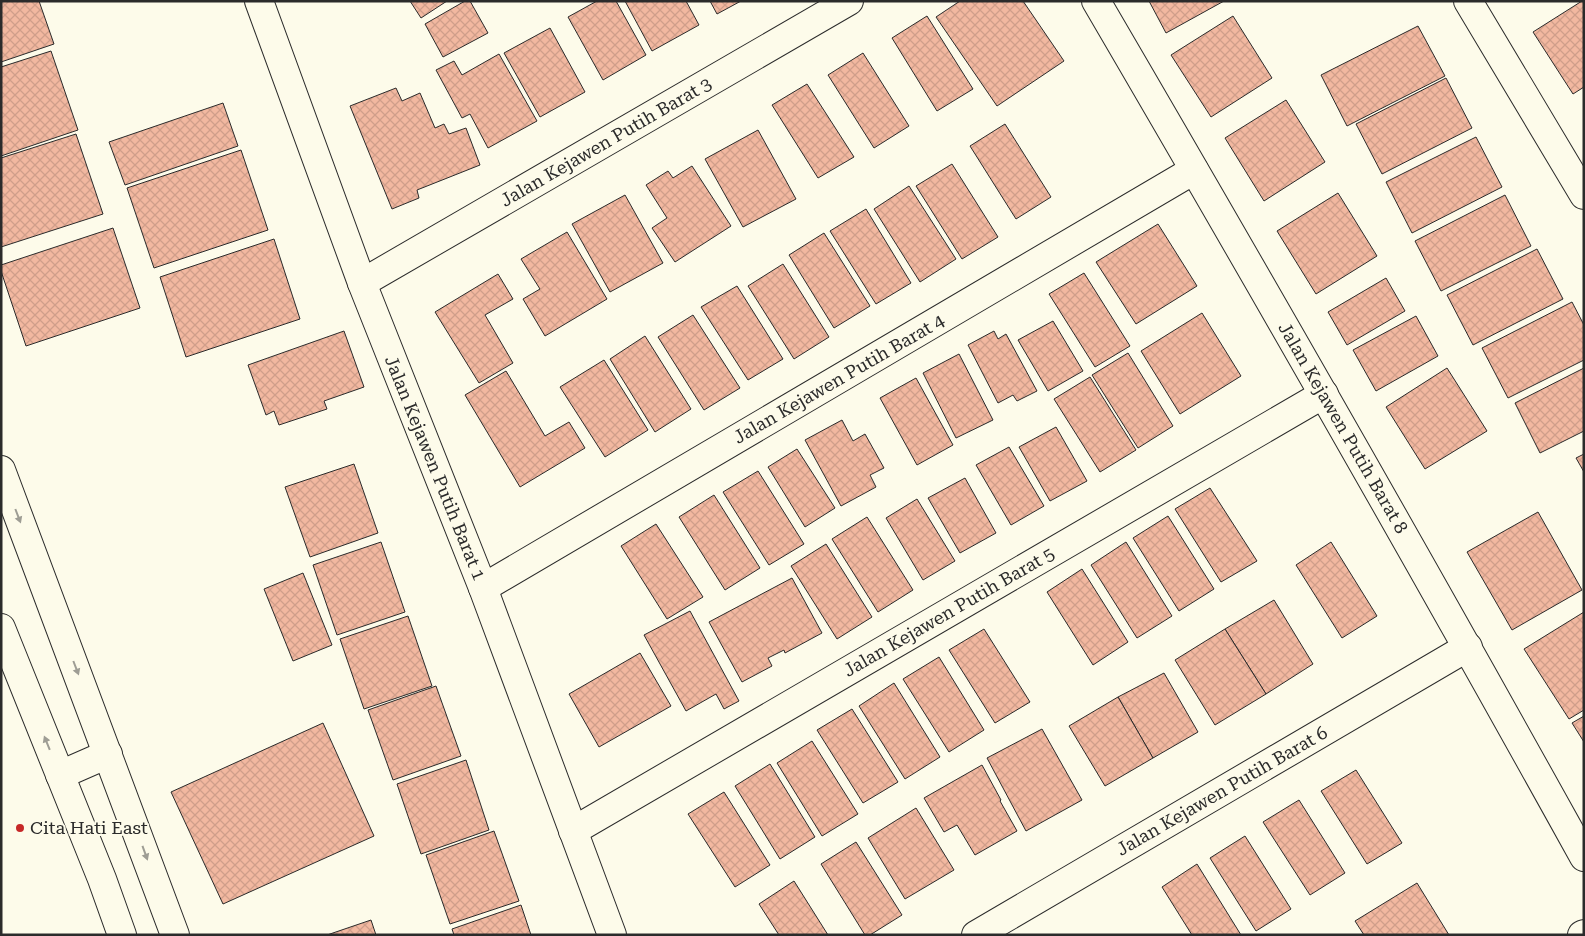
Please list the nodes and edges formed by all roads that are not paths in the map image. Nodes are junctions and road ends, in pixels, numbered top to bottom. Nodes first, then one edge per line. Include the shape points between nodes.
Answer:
1 (259, 1) edge
2 (277, 1) edge
3 (849, 1) edge
4 (1096, 1) edge
5 (1468, 1) edge
6 (273, 40) junction
7 (1194, 170) junction
8 (1584, 195) edge
9 (362, 283) junction
10 (1324, 394) junction
11 (1, 470) edge
12 (483, 588) junction
13 (1, 628) edge
14 (1468, 647) junction
15 (108, 754) junction
16 (60, 775) junction
17 (573, 831) junction
18 (1584, 857) edge
19 (122, 935) edge
20 (175, 935) edge
21 (612, 935) edge
22 (976, 935) edge

1 - 6 street, Jalan Kejawen Putih Barat 1
2 - 6 street
3 - 9 street, Jalan Kejawen Putih Barat 3
4 - 7 street, Jalan Kejawen Putih Barat 8
5 - 8 street
6 - 9 street, Jalan Kejawen Putih Barat 1
7 - 10 street, Jalan Kejawen Putih Barat 8
7 - 12 street, Jalan Kejawen Putih Barat 4
9 - 12 street, Jalan Kejawen Putih Barat 1
10 - 14 street, Jalan Kejawen Putih Barat 8
10 - 17 street, Jalan Kejawen Putih Barat 5
11 -> 15 street
12 - 17 street, Jalan Kejawen Putih Barat 1
16 -> 13 street
14 - 18 street, Jalan Kejawen Putih Barat 8
14 - 22 street, Jalan Kejawen Putih Barat 6
15 - 16 street
15 -> 20 street
16 - 19 street
17 - 21 street, Jalan Kejawen Putih Barat 1

